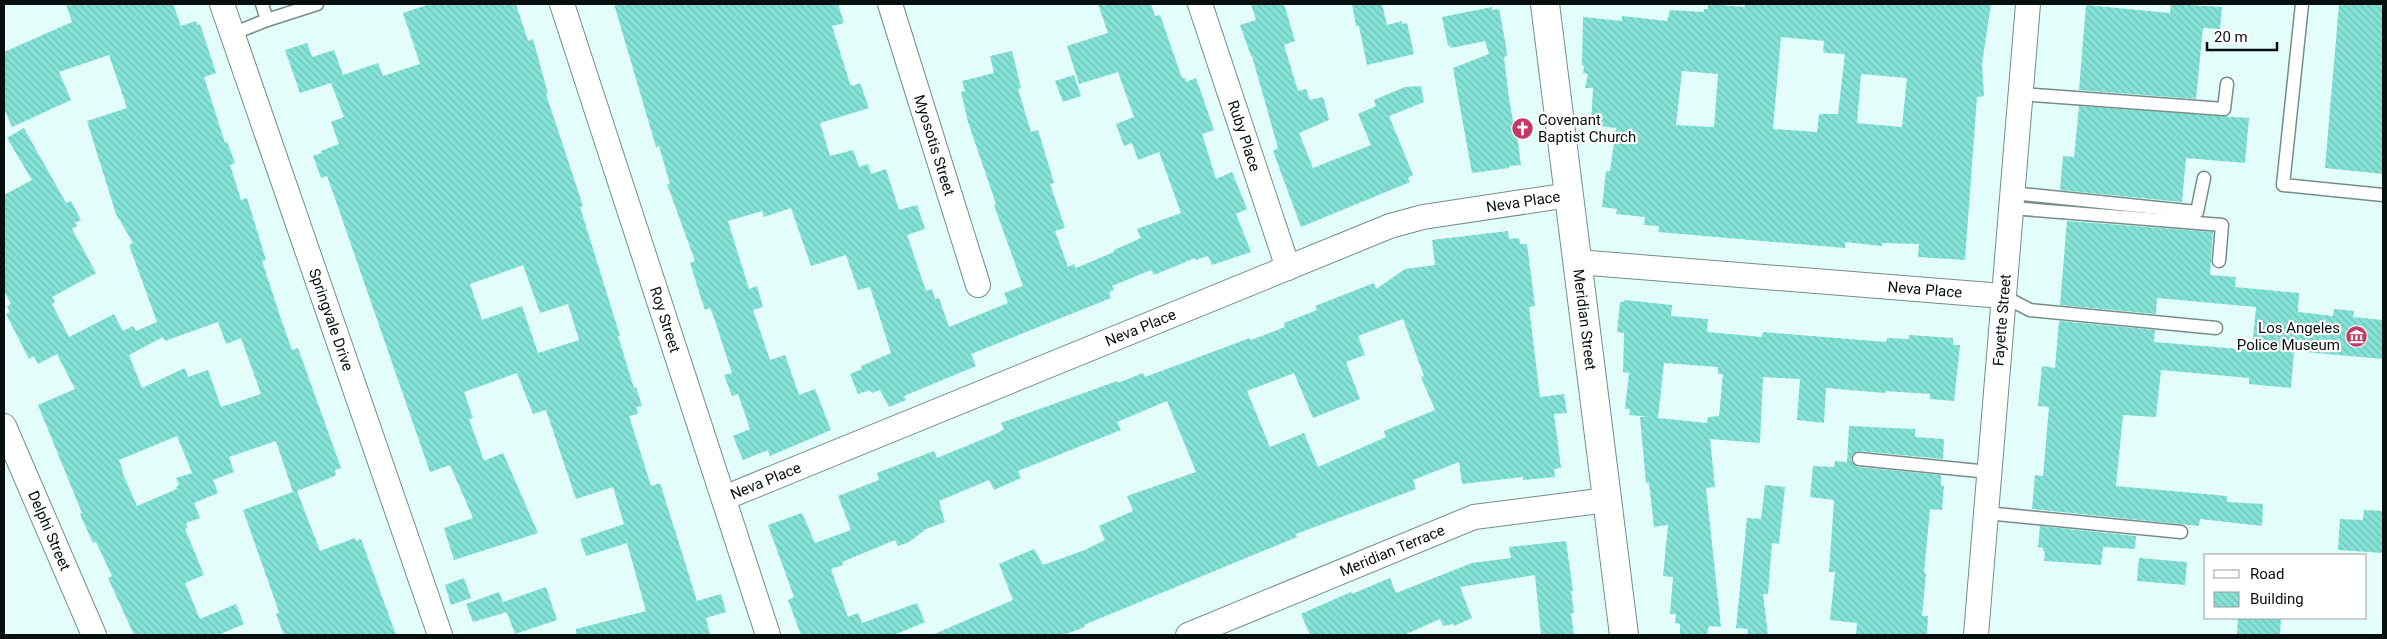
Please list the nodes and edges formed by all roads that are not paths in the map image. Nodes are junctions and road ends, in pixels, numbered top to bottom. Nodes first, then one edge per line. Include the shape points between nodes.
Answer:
1 (222, 4) edge
2 (262, 4) edge
3 (317, 4) edge
4 (562, 4) edge
5 (890, 4) edge
6 (1200, 4) edge
7 (1546, 4) edge
8 (2028, 4) edge
9 (2302, 4) edge
10 (267, 20) junction
11 (232, 34) junction
12 (2227, 84) dead end
13 (2020, 94) junction
14 (2204, 178) dead end
15 (1569, 195) junction
16 (2383, 195) edge
17 (2012, 200) junction
18 (2219, 261) dead end
19 (1577, 262) junction
20 (1288, 268) junction
21 (978, 285) dead end
22 (2003, 296) junction
23 (2216, 328) dead end
24 (4, 426) edge
25 (1859, 459) dead end
26 (1989, 472) junction
27 (724, 498) junction
28 (1607, 500) junction
29 (1986, 513) junction
30 (2181, 532) dead end
31 (94, 635) edge
32 (440, 635) edge
33 (768, 635) edge
34 (1188, 635) edge
35 (1624, 635) edge
36 (1976, 635) edge

1 - 11 street, Springvale Drive
2 - 10 lane
3 - 10 lane
4 - 27 street, Roy Street
5 - 21 street, Myosotis Street
6 - 20 street, Ruby Place
7 - 15 street, Meridian Street
8 - 13 street, Fayette Street
9 - 16 lane via 2283,185
10 - 11 lane
11 - 32 street, Springvale Drive
12 - 13 lane via 2224,109
13 - 17 street, Fayette Street
14 - 17 lane via 2196,212
15 - 19 street, Meridian Street
15 - 20 street, Neva Place via 1423,216 1390,226
17 - 18 lane via 2222,224
17 - 22 street, Fayette Street
19 - 22 street, Neva Place
19 - 28 street, Meridian Street
20 - 27 street, Neva Place
22 - 23 lane via 2030,310
22 - 26 street, Fayette Street
24 - 31 street, Delphi Street
25 - 26 lane
26 - 29 street, Fayette Street
27 - 33 street, Roy Street
28 - 34 street, Meridian Terrace via 1474,517
28 - 35 street, Meridian Street
29 - 30 lane
29 - 36 street, Fayette Street

